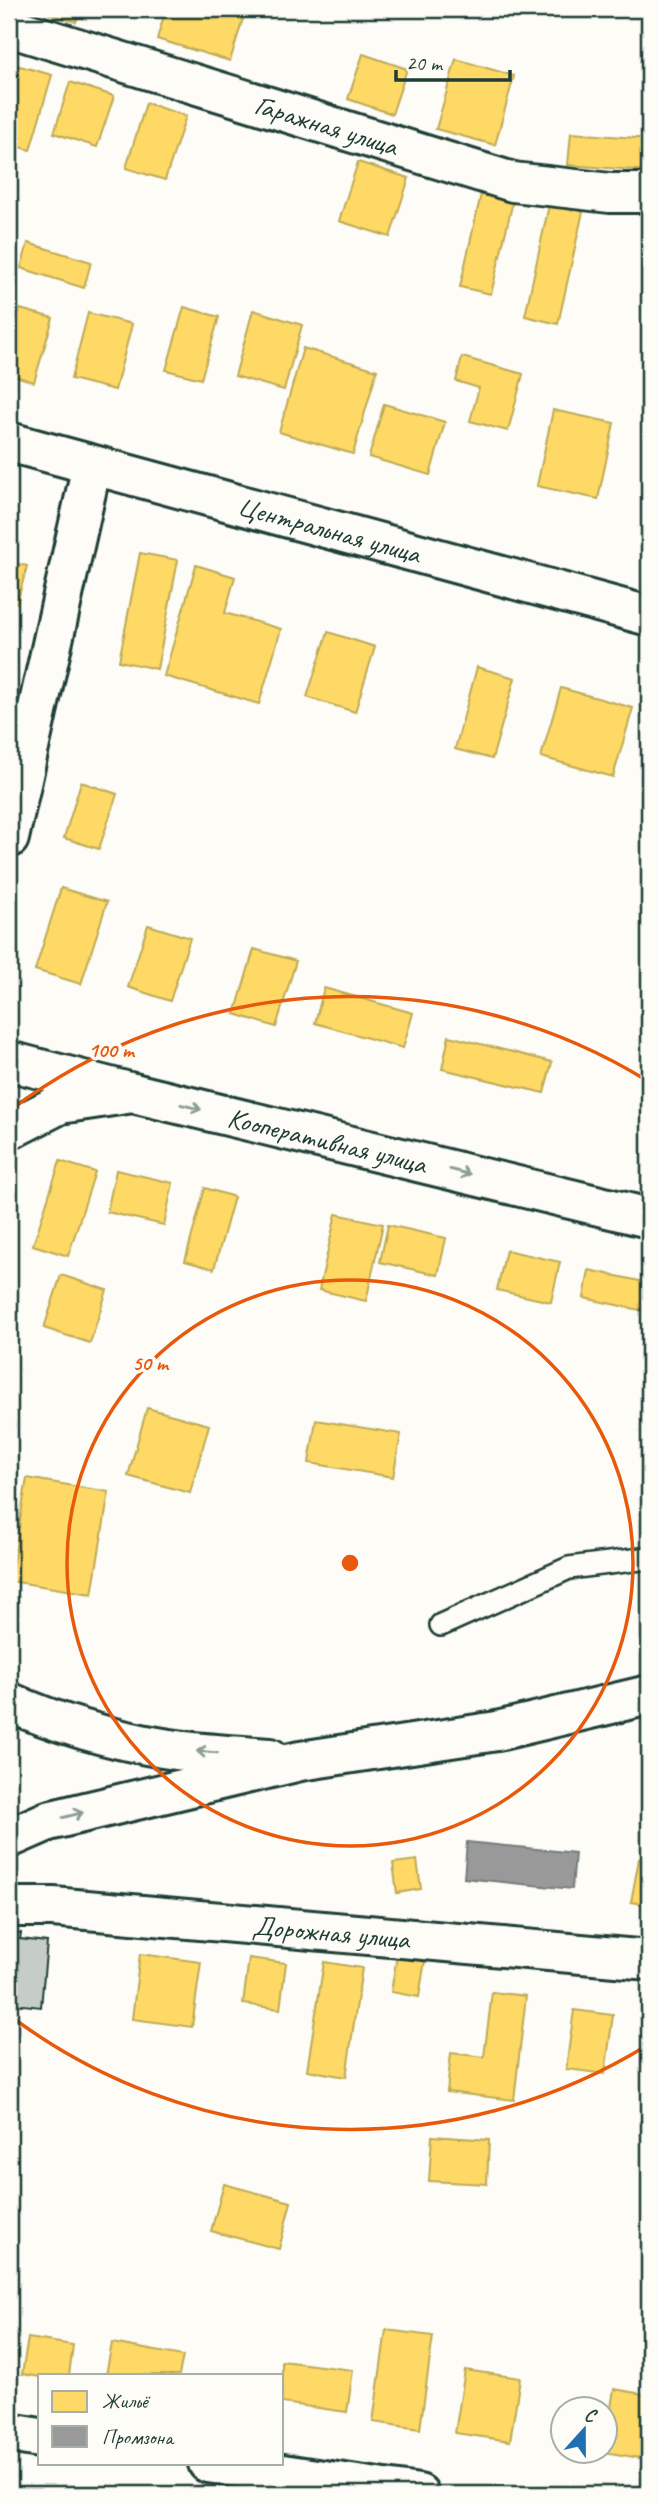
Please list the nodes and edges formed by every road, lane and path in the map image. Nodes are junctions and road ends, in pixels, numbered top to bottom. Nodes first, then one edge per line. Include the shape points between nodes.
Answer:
1 (9, 27) edge
2 (649, 193) edge
3 (9, 442) edge
4 (92, 465) junction
5 (649, 617) edge
6 (9, 838) edge
7 (9, 1061) edge
8 (133, 1093) junction
9 (9, 1130) edge
10 (649, 1218) edge
11 (649, 1558) edge
12 (441, 1625) dead end
13 (649, 1695) edge
14 (9, 1702) edge
15 (300, 1761) junction
16 (9, 1838) edge
17 (14, 1907) dead end
18 (649, 1959) edge
19 (9, 2433) edge
20 (38, 2438) edge
21 (215, 2464) edge
22 (419, 2494) edge

1 - 2 street, Гаражная улица via 513,182
3 - 4 street, Центральная улица
4 - 5 street, Центральная улица
4 - 6 street
7 - 8 street
8 - 9 street, Кооперативная улица via 60,1104
8 -> 10 street, Кооперативная улица
11 - 12 lane via 569,1569
13 - 15 street via 497,1731
15 -> 14 street via 164,1748 100,1735
16 -> 15 street via 48,1821
17 - 18 street, Дорожная улица
19 - 20 street
21 - 22 street

